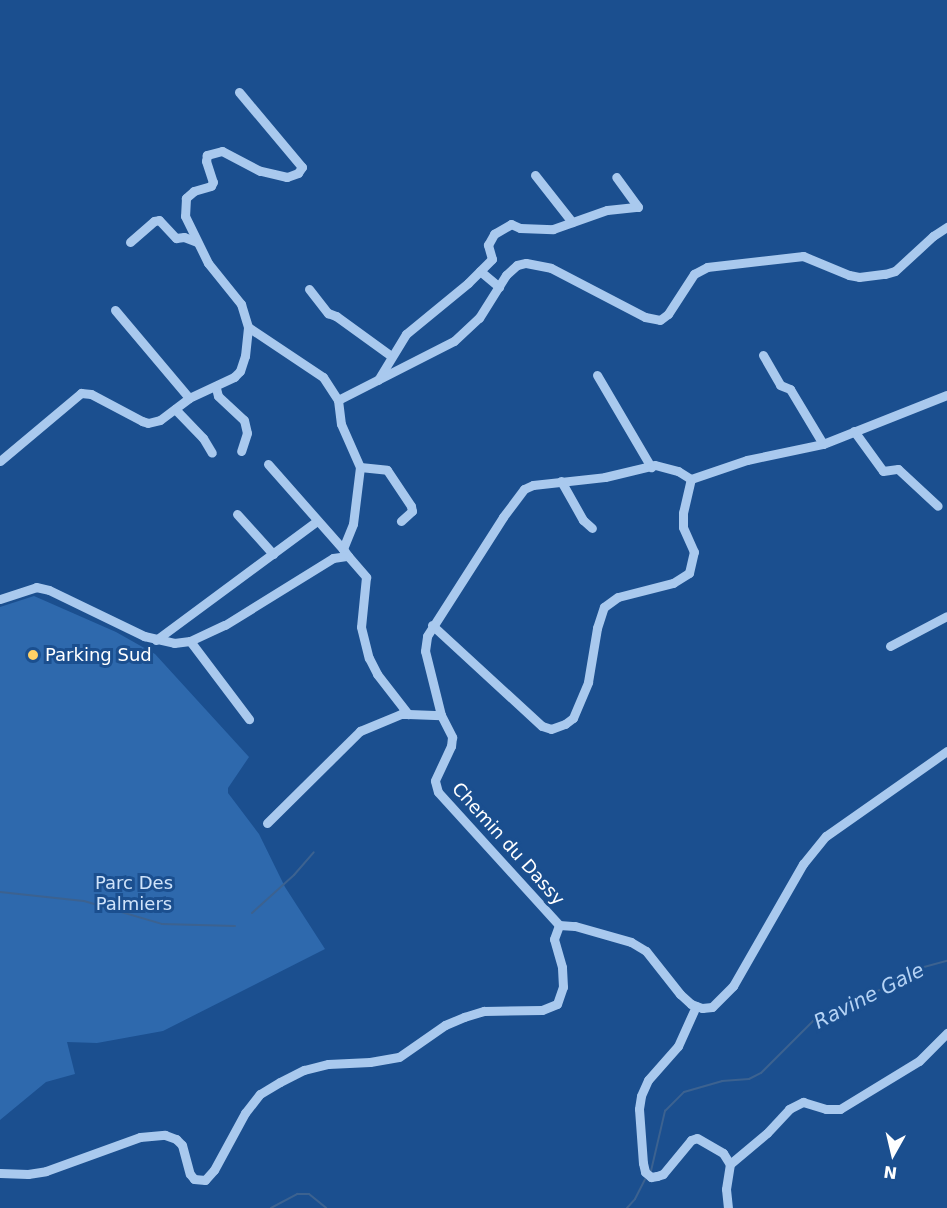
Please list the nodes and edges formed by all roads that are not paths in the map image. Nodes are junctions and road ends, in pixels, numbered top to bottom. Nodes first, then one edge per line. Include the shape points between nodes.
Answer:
1 (239, 92) dead end
2 (535, 175) dead end
3 (616, 177) dead end
4 (572, 222) junction
5 (947, 227) edge
6 (130, 242) dead end
7 (197, 242) junction
8 (480, 271) junction
9 (499, 287) junction
10 (309, 289) dead end
11 (115, 310) dead end
12 (248, 327) junction
13 (762, 355) dead end
14 (390, 356) junction
15 (597, 375) dead end
16 (378, 380) junction
17 (216, 388) junction
18 (946, 396) edge
19 (189, 398) junction
20 (338, 400) junction
21 (175, 409) junction
22 (854, 431) junction
23 (823, 444) junction
24 (241, 451) dead end
25 (212, 453) dead end
26 (0, 461) edge
27 (268, 464) dead end
28 (360, 467) junction
29 (651, 467) junction
30 (692, 479) junction
31 (561, 481) junction
32 (938, 506) dead end
33 (237, 514) dead end
34 (317, 521) junction
35 (401, 521) dead end
36 (592, 528) dead end
37 (346, 552) junction
38 (273, 554) junction
39 (0, 599) edge
40 (947, 616) edge
41 (432, 625) junction
42 (156, 640) junction
43 (190, 641) junction
44 (890, 646) dead end
45 (408, 714) junction
46 (441, 715) junction
47 (249, 719) dead end
48 (947, 751) edge
49 (267, 823) dead end
50 (559, 926) junction
51 (696, 1006) junction
52 (947, 1033) edge
53 (730, 1164) junction
54 (0, 1173) edge
55 (728, 1208) edge

1 - 7 street via 302,167 288,177 260,171 222,151 207,155 213,182 206,189 194,191 183,205
2 - 4 street
3 - 4 street via 638,207 607,210
4 - 8 street via 553,229 511,224 494,234 488,245 492,259
5 - 9 street via 894,271 869,277 849,275 803,256 707,267 694,274 660,320 645,317 565,274 536,264 512,268
6 - 7 street via 154,220 159,220 176,238
7 - 12 street via 241,304
8 - 9 street
8 - 14 street via 406,334
9 - 16 street via 480,318 454,341
10 - 14 street via 328,313
11 - 19 street
12 - 17 street via 249,340 240,371
12 - 20 street via 323,377
13 - 23 street via 780,385 790,389
14 - 16 street
15 - 29 street
16 - 20 street
17 - 19 street
17 - 24 street via 218,396 244,420 247,433
18 - 22 street
19 - 21 street
20 - 28 street via 341,424
21 - 25 street
21 - 26 street via 148,423 92,394 81,393
22 - 23 street
22 - 32 street via 883,471 898,469
23 - 30 street via 747,460
27 - 34 street
28 - 35 street via 387,470 411,506 412,511
28 - 37 street
29 - 30 street via 670,468
29 - 31 street
30 - 41 street via 683,513 683,527 694,552 689,573 673,583 618,597 604,607 588,682 573,718 565,724 551,729 542,726
31 - 36 street
31 - 41 street via 533,485 518,495
33 - 38 street
34 - 37 street
34 - 38 street
37 - 43 street via 225,625
37 - 45 street via 366,577 362,627 369,658
38 - 42 street
39 - 42 street via 36,587 49,590
40 - 44 street
41 - 46 street, Chemin du Dassy via 425,651
42 - 43 street
43 - 47 street
45 - 46 street
45 - 49 street via 360,731
46 - 50 street, Chemin du Dassy via 452,737 435,781 438,792
48 - 51 street via 826,836 802,864 733,986 712,1007
50 - 51 street, Chemin du Dassy via 575,926 646,951 680,994
50 - 54 street via 554,939 563,987 557,1005 542,1010 484,1011 445,1025 399,1057 304,1070 260,1094 205,1180 194,1179 182,1145 165,1135 140,1137 46,1171
51 - 53 street via 678,1046 648,1080 641,1096 645,1172 651,1177 663,1174 697,1138 723,1153
52 - 53 street via 919,1061 840,1109 795,1104
53 - 55 street

